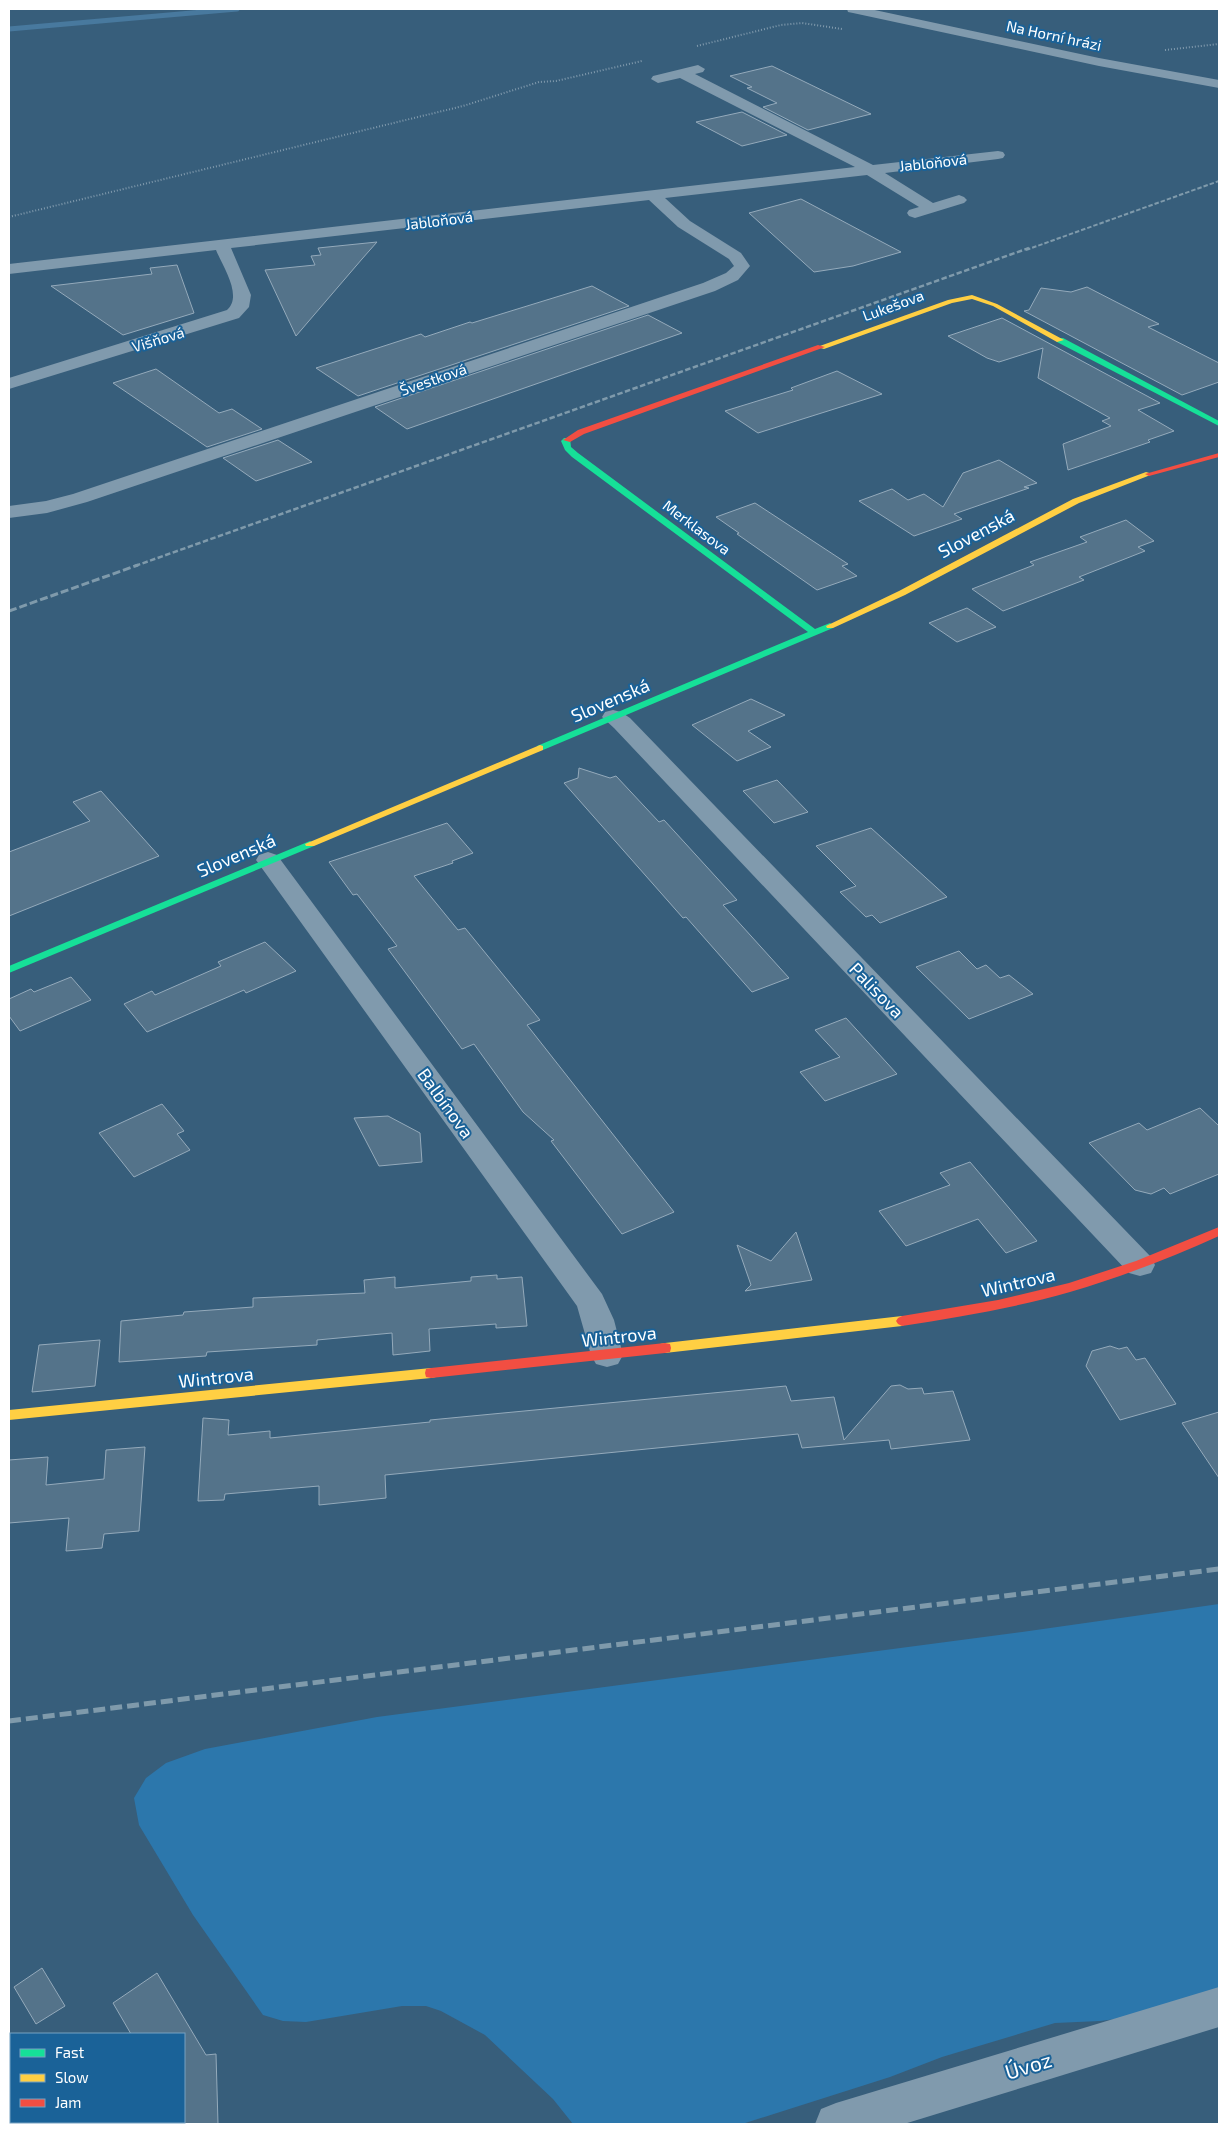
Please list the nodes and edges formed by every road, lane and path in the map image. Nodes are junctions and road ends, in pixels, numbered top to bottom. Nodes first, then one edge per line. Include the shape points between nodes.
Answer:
1 (852, 9) edge
2 (847, 29) dead end
3 (1219, 44) edge
4 (693, 47) dead end
5 (1162, 50) dead end
6 (647, 60) dead end
7 (707, 67) dead end
8 (682, 73) junction
9 (658, 79) dead end
10 (1219, 84) edge
11 (998, 155) dead end
12 (868, 169) junction
13 (653, 195) junction
14 (959, 200) dead end
15 (931, 208) junction
16 (908, 215) dead end
17 (9, 217) edge
18 (222, 245) junction
19 (9, 269) edge
20 (9, 384) edge
21 (1219, 424) edge
22 (565, 441) joint
23 (1219, 455) edge
24 (9, 512) edge
25 (815, 633) junction
26 (613, 717) junction
27 (268, 860) junction
28 (9, 970) edge
29 (1219, 1231) edge
30 (1140, 1265) junction
31 (607, 1355) junction
32 (9, 1415) edge
33 (1219, 2007) edge
34 (836, 2124) edge

1 - 10 street, Na Horní hrázi
2 - 4 path via 791,24
3 - 5 path
6 - 17 path via 539,82 463,106
7 - 8 street
8 - 9 street
8 - 12 street, Jabloňová
11 - 12 street, Jabloňová
12 - 13 street, Jabloňová
12 - 15 street, Jabloňová
13 - 18 street, Jabloňová
13 - 24 street, Švestková via 684,224 735,256 742,266 739,271 699,290 80,498 38,509
14 - 15 street
15 - 16 street
18 - 19 street, Jabloňová
18 - 20 street, Višňová via 242,296 241,307 233,314
21 - 22 street, Lukešova via 995,305 972,298 950,300 581,432
22 - 25 street, Merklasova via 575,455
23 - 25 street, Slovenská via 1126,481 1076,501 902,593
25 - 26 street, Slovenská
26 - 27 street, Slovenská
26 - 30 street, Palisova
27 - 28 street, Slovenská
27 - 31 street, Balbínova via 591,1302
29 - 30 street, Wintrova
30 - 31 street, Wintrova via 1076,1286 936,1318
31 - 32 street, Wintrova
33 - 34 street, Úvoz

